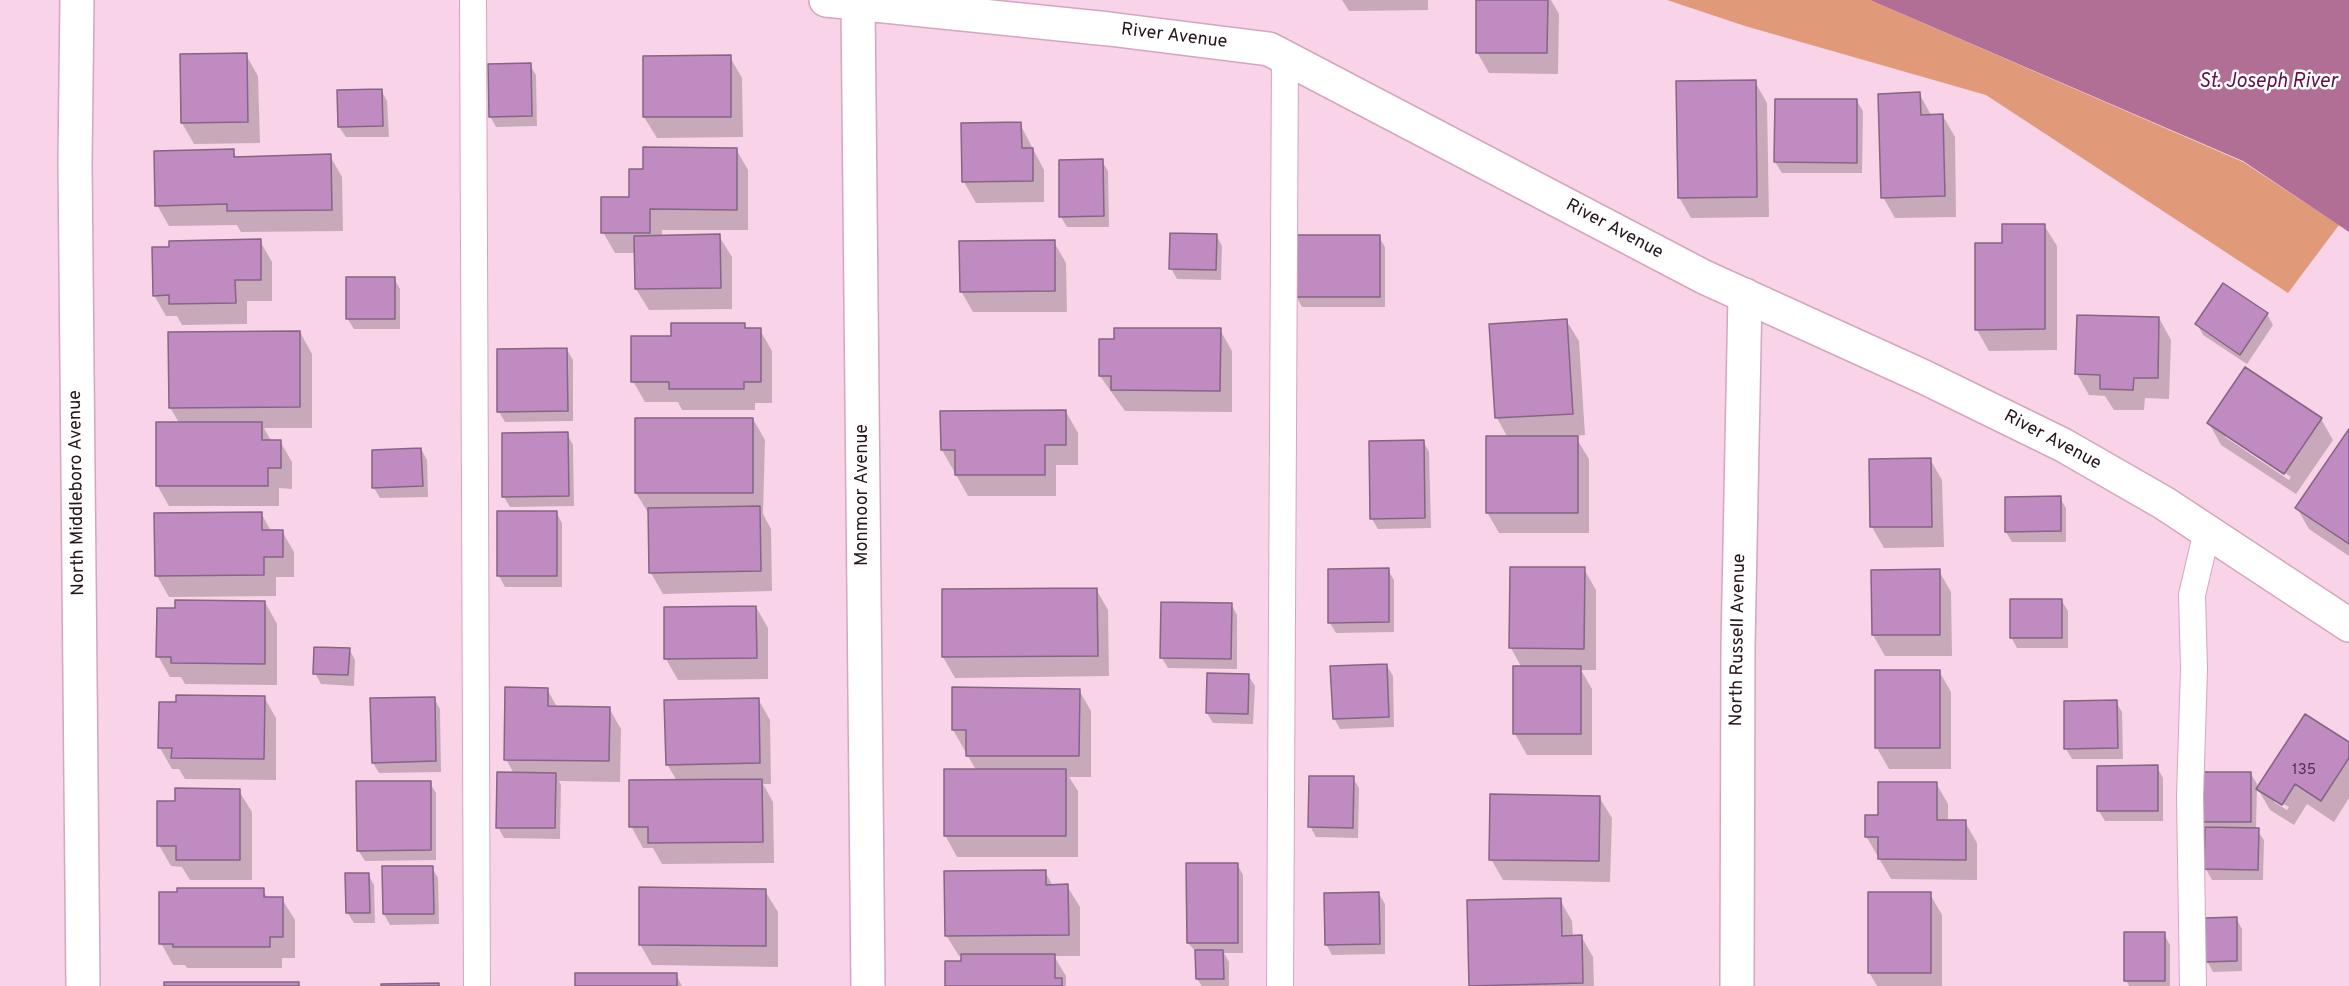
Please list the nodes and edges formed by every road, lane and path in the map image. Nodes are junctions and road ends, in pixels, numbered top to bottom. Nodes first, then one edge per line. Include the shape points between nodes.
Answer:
1 (77, 0) edge
2 (473, 0) edge
3 (826, 0) edge
4 (858, 4) junction
5 (1286, 58) junction
6 (1744, 295) junction
7 (2207, 531) junction
8 (2349, 624) edge
9 (83, 986) edge
10 (477, 986) edge
11 (868, 986) edge
12 (1280, 986) edge
13 (1737, 986) edge
14 (2193, 986) edge

1 - 9 street, North Middleboro Avenue via 75,174
2 - 10 lane
3 - 4 street, River Avenue
4 - 5 street, River Avenue via 1269,49
4 - 11 street, Monmoor Avenue
5 - 6 street, River Avenue
5 - 12 lane
6 - 7 street, River Avenue via 2063,445
6 - 13 street, North Russell Avenue
7 - 8 street, River Avenue
7 - 14 lane via 2192,595

